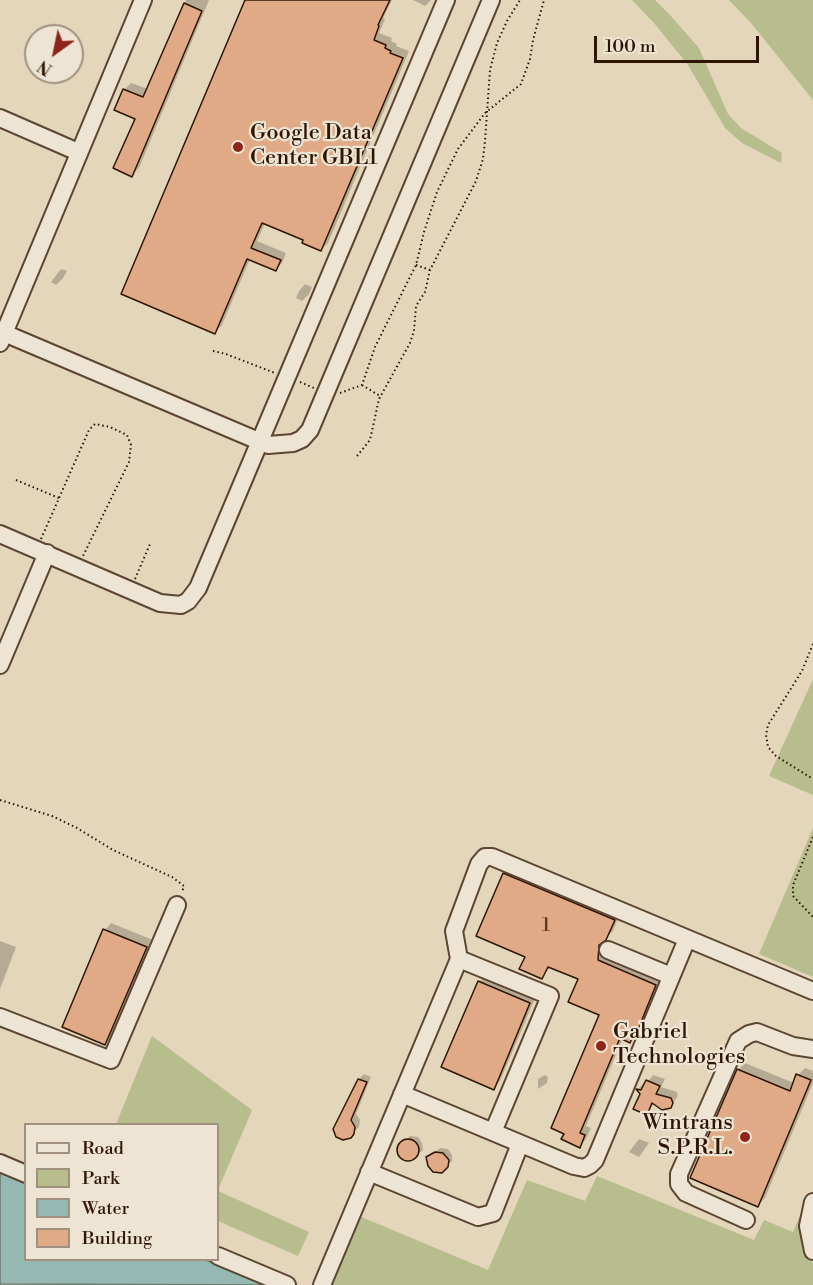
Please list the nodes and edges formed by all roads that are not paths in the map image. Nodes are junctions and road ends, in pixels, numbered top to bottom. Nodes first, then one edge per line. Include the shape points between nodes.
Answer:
1 (143, 0) edge
2 (446, 0) edge
3 (491, 0) edge
4 (0, 118) edge
5 (78, 152) junction
6 (2, 338) edge
7 (259, 442) junction
8 (0, 534) edge
9 (42, 551) junction
10 (0, 665) edge
11 (177, 905) road end
12 (687, 939) junction
13 (608, 950) dead end
14 (459, 959) junction
15 (671, 976) junction
16 (813, 991) edge
17 (0, 1017) edge
18 (813, 1048) edge
19 (402, 1094) junction
20 (493, 1132) junction
21 (520, 1144) junction
22 (0, 1163) edge
23 (24, 1173) edge
24 (369, 1173) junction
25 (813, 1202) edge
26 (746, 1220) dead end
27 (813, 1251) edge
28 (219, 1256) edge
29 (287, 1285) edge
30 (322, 1285) edge

1 - 5 street
2 - 7 street
3 - 7 street via 310,430 292,443 274,446
4 - 5 street
5 - 6 street
6 - 7 street
7 - 9 street via 198,588 181,605 160,603
8 - 9 street
9 - 10 street
11 - 17 street via 111,1060
12 - 14 street via 485,857 454,931
12 - 15 street
12 - 16 street
13 - 15 street
14 - 19 street
14 - 20 street via 550,996
15 - 21 street via 595,1160 584,1168 574,1166
18 - 26 street via 793,1046 757,1032 738,1041 679,1174 679,1184 686,1193
19 - 20 street
19 - 24 street
20 - 21 street
21 - 24 street via 493,1213 478,1217
22 - 23 street
24 - 30 street
25 - 27 street via 808,1226
28 - 29 street

